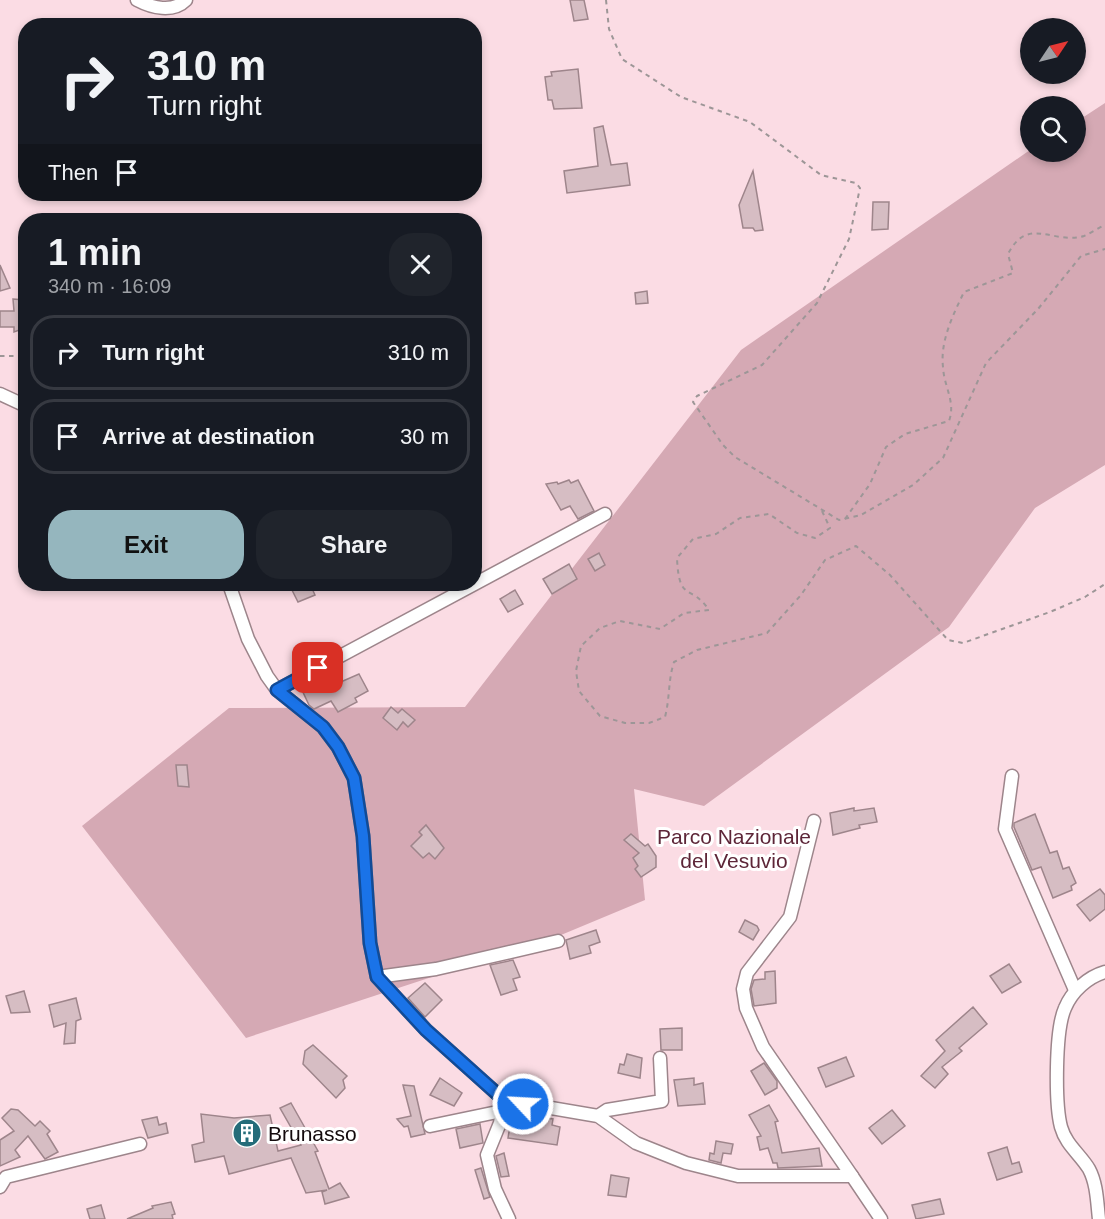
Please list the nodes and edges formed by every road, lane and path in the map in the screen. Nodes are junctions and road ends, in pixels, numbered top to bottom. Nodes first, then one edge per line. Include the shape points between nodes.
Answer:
1 (137, 0) edge
2 (186, 0) edge
3 (606, 0) edge
4 (1105, 225) edge
5 (1105, 249) edge
6 (0, 356) edge
7 (18, 356) edge
8 (0, 394) edge
9 (18, 402) edge
10 (821, 509) junction
11 (605, 514) dead end
12 (845, 519) junction
13 (482, 580) edge
14 (1105, 584) edge
15 (231, 591) edge
16 (462, 591) edge
17 (277, 690) junction
18 (1012, 776) dead end
19 (814, 821) dead end
20 (558, 941) dead end
21 (1105, 972) edge
22 (377, 977) junction
23 (1075, 990) junction
24 (660, 1058) dead end
25 (503, 1106) junction
26 (598, 1116) junction
27 (430, 1126) dead end
28 (140, 1144) dead end
29 (852, 1176) junction
30 (0, 1187) edge
31 (509, 1219) edge
32 (881, 1219) edge
33 (1100, 1219) edge

1 - 2 street via 164,8
3 - 10 path via 609,29 622,59 681,97 750,122 821,175 856,183 860,188 849,239 817,303 762,365 697,396 693,402 735,457
4 - 12 path via 1083,236 1027,234 1014,243 1008,254 1013,273 964,292 950,321 944,346 942,366 953,409 949,421 905,434 886,447 870,484
5 - 12 path via 1082,256 986,363 943,458 913,485 861,515
6 - 7 path
8 - 9 street
10 - 12 path via 839,520
10 - 14 path via 830,528 815,538 797,533 769,514 740,518 716,534 693,539 677,558 678,582 710,610 684,613 660,629 620,621 600,628 581,646 576,671 579,691 600,716 625,723 649,723 665,717 674,662 697,650 767,633 825,560 856,546 884,569 948,640 963,643 1059,608
11 - 13 street
15 - 17 street via 248,639
16 - 17 street
17 - 22 street via 323,727 354,778 363,836 370,943
18 - 23 street via 1005,829
19 - 29 street via 790,917 747,974 743,989 746,1008 763,1047
20 - 22 street via 436,969
21 - 23 street
22 - 25 street
23 - 33 street via 1064,1009 1056,1091 1061,1127 1069,1146 1095,1183
24 - 26 street via 662,1101 607,1110
25 - 26 street
25 - 27 street
25 - 31 street via 487,1155 495,1189
26 - 29 street via 636,1143 686,1163 738,1176
28 - 30 street via 6,1177
29 - 32 street

